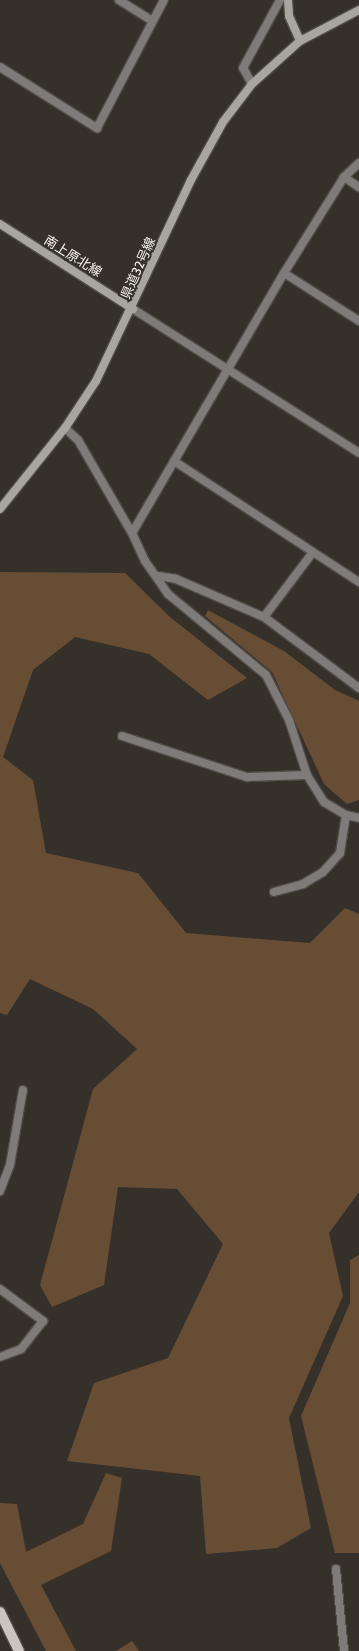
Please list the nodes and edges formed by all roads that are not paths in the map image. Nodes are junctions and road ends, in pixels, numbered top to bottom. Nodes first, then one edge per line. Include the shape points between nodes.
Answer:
1 (118, 0) edge
2 (164, 0) edge
3 (280, 0) edge
4 (288, 0) edge
5 (359, 10) edge
6 (152, 21) junction
7 (300, 41) junction
8 (0, 67) edge
9 (252, 84) junction
10 (359, 163) edge
11 (344, 177) junction
12 (359, 187) edge
13 (0, 224) edge
14 (284, 274) junction
15 (133, 309) junction
16 (359, 321) edge
17 (228, 370) junction
18 (65, 428) junction
19 (359, 453) edge
20 (174, 461) junction
21 (0, 509) edge
22 (132, 533) junction
23 (313, 552) junction
24 (158, 576) junction
25 (359, 582) edge
26 (264, 617) junction
27 (359, 688) edge
28 (122, 736) dead end
29 (307, 775) junction
30 (346, 815) junction
31 (359, 818) edge
32 (274, 892) dead end
33 (24, 1090) dead end
34 (0, 1191) edge
35 (0, 1289) edge
36 (0, 1357) edge
37 (336, 1569) dead end
38 (0, 1612) edge
39 (19, 1651) edge
40 (344, 1651) edge

1 - 6 street
2 - 6 street
3 - 9 street via 243,68
4 - 7 main road via 289,16
5 - 7 main road, 県道32号線
6 - 8 street via 97,128
7 - 9 main road, 県道32号線
9 - 15 main road, 県道32号線 via 206,150
10 - 11 street
11 - 12 street
11 - 14 street
13 - 15 main road, 南上原北線
14 - 16 street
14 - 17 street
15 - 17 street
15 - 18 main road, 県道32号線 via 96,381
17 - 19 street
17 - 20 street
18 - 21 main road, 県道32号線
18 - 22 street via 78,440
20 - 22 street
20 - 23 street
22 - 24 street via 145,561
23 - 25 street
23 - 26 street
24 - 26 street via 176,579
24 - 29 street via 168,594 266,675 288,720
26 - 27 street
28 - 29 street via 247,777
29 - 30 street via 324,802
30 - 31 street
30 - 32 street via 340,853 323,872 303,884
33 - 34 street via 10,1165
35 - 36 street via 43,1321 21,1349
37 - 40 street
38 - 39 main road

